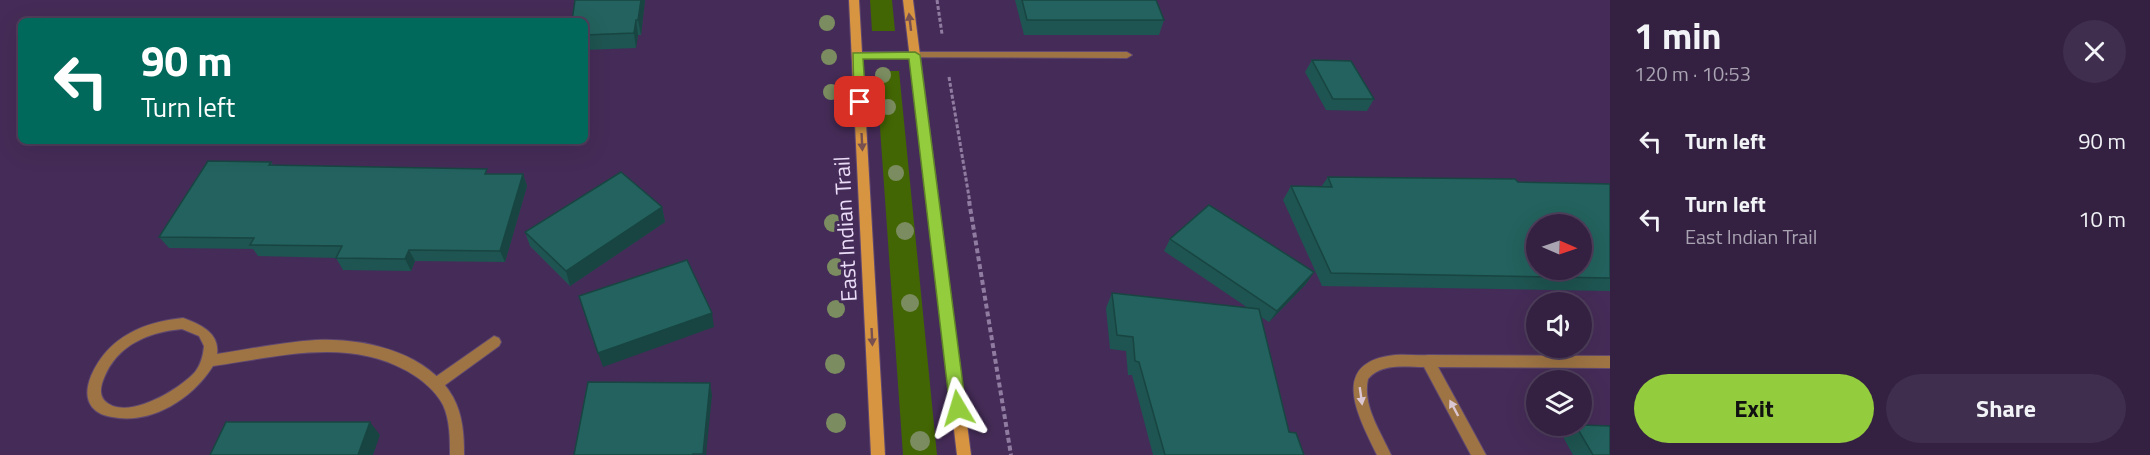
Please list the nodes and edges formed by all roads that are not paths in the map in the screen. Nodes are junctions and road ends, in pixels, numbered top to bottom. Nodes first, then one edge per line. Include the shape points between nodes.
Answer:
1 (854, 0) edge
2 (908, 0) edge
3 (1127, 54) dead end
4 (857, 55) junction
5 (915, 55) junction
6 (494, 342) dead end
7 (1428, 361) junction
8 (208, 362) junction
9 (1610, 362) edge
10 (436, 384) junction
11 (458, 455) edge
12 (878, 455) edge
13 (964, 455) edge
14 (1384, 455) edge
15 (1479, 455) edge

1 - 4 main road, East Indian Trail
5 -> 2 main road
3 - 5 street
4 - 5 street
4 -> 12 main road, East Indian Trail
5 - 13 main road
6 - 10 street
7 - 9 street
7 -> 14 street via 1395,361 1368,368 1359,381 1360,402
15 -> 7 street
8 - 8 street via 211,347 207,335 183,323 165,324 146,330 111,353 99,368 95,396 113,413 150,411 187,390
8 - 10 street via 301,347 342,347 382,354 412,366
10 - 11 street via 449,403

